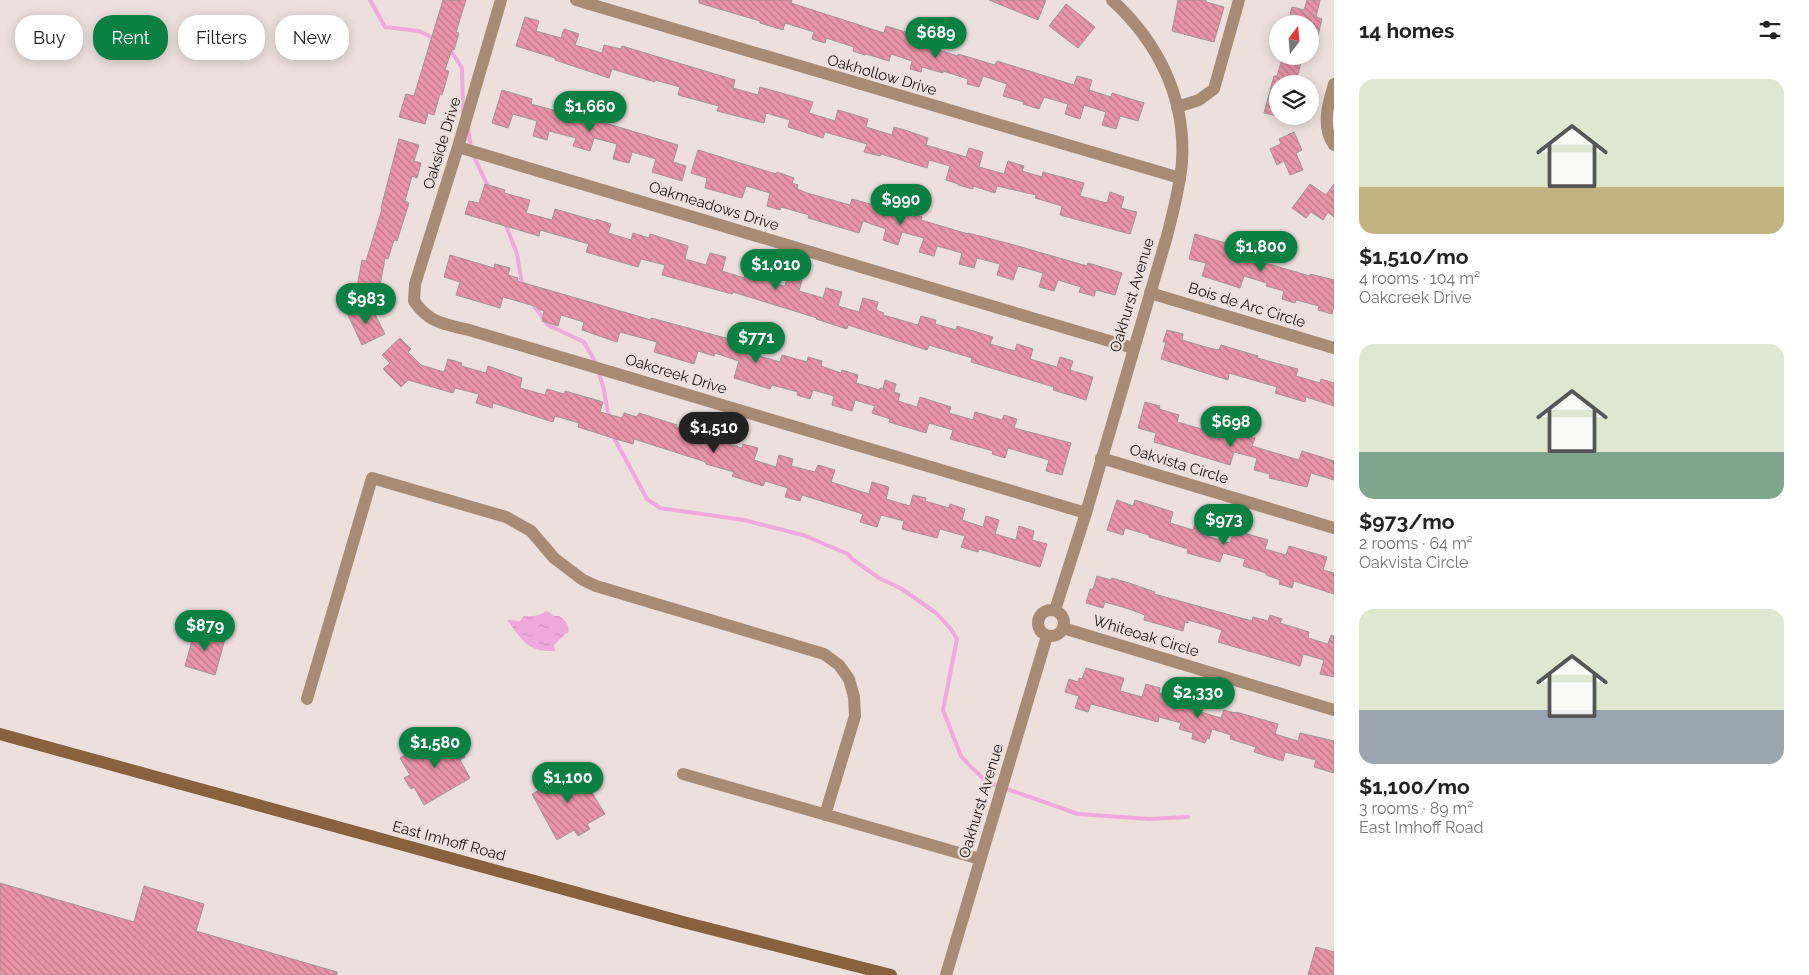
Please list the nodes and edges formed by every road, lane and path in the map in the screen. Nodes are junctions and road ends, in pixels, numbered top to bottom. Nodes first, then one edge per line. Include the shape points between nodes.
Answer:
1 (500, 0) edge
2 (576, 0) edge
3 (1112, 0) edge
4 (1239, 0) edge
5 (1334, 84) edge
6 (1177, 107) junction
7 (460, 145) junction
8 (1334, 145) edge
9 (1180, 178) junction
10 (1150, 293) junction
11 (413, 294) joint
12 (1133, 348) junction
13 (1334, 348) edge
14 (1101, 458) junction
15 (1086, 513) junction
16 (1334, 528) edge
17 (1055, 610) junction
18 (1064, 628) junction
19 (1047, 636) junction
20 (307, 699) dead end
21 (1334, 710) edge
22 (0, 734) edge
23 (683, 774) dead end
24 (825, 815) junction
25 (980, 860) junction
26 (890, 975) edge
27 (946, 975) edge

1 - 7 street, Oakside Drive
2 - 9 street, Oakhollow Drive
3 - 6 street, Oakhurst Avenue via 1136,24 1161,60
4 - 6 street via 1214,89 1199,100
5 - 8 street via 1326,125 1328,137
6 - 9 street, Oakhurst Avenue via 1182,139
7 - 11 street, Oakside Drive
7 - 12 street, Oakmeadows Drive
9 - 10 street, Oakhurst Avenue
10 - 12 street, Oakhurst Avenue
10 - 13 street, Bois de Arc Circle
11 - 15 street, Oakcreek Drive via 420,310 434,320
12 - 14 street, Oakhurst Avenue
14 - 15 street, Oakhurst Avenue
14 - 16 street, Oakvista Circle
15 - 17 street, Oakhurst Avenue
17 - 18 street via 1063,617
17 - 19 street via 1045,611 1038,619 1039,629
18 - 19 street via 1057,635
18 - 21 street, Whiteoak Circle
19 - 25 street, Oakhurst Avenue
20 - 24 street via 372,478 506,517 532,531 554,558 596,586 824,654 839,665 850,679 855,716
22 - 26 main road, East Imhoff Road
23 - 24 street
24 - 25 street
25 - 27 street, Oakhurst Avenue

